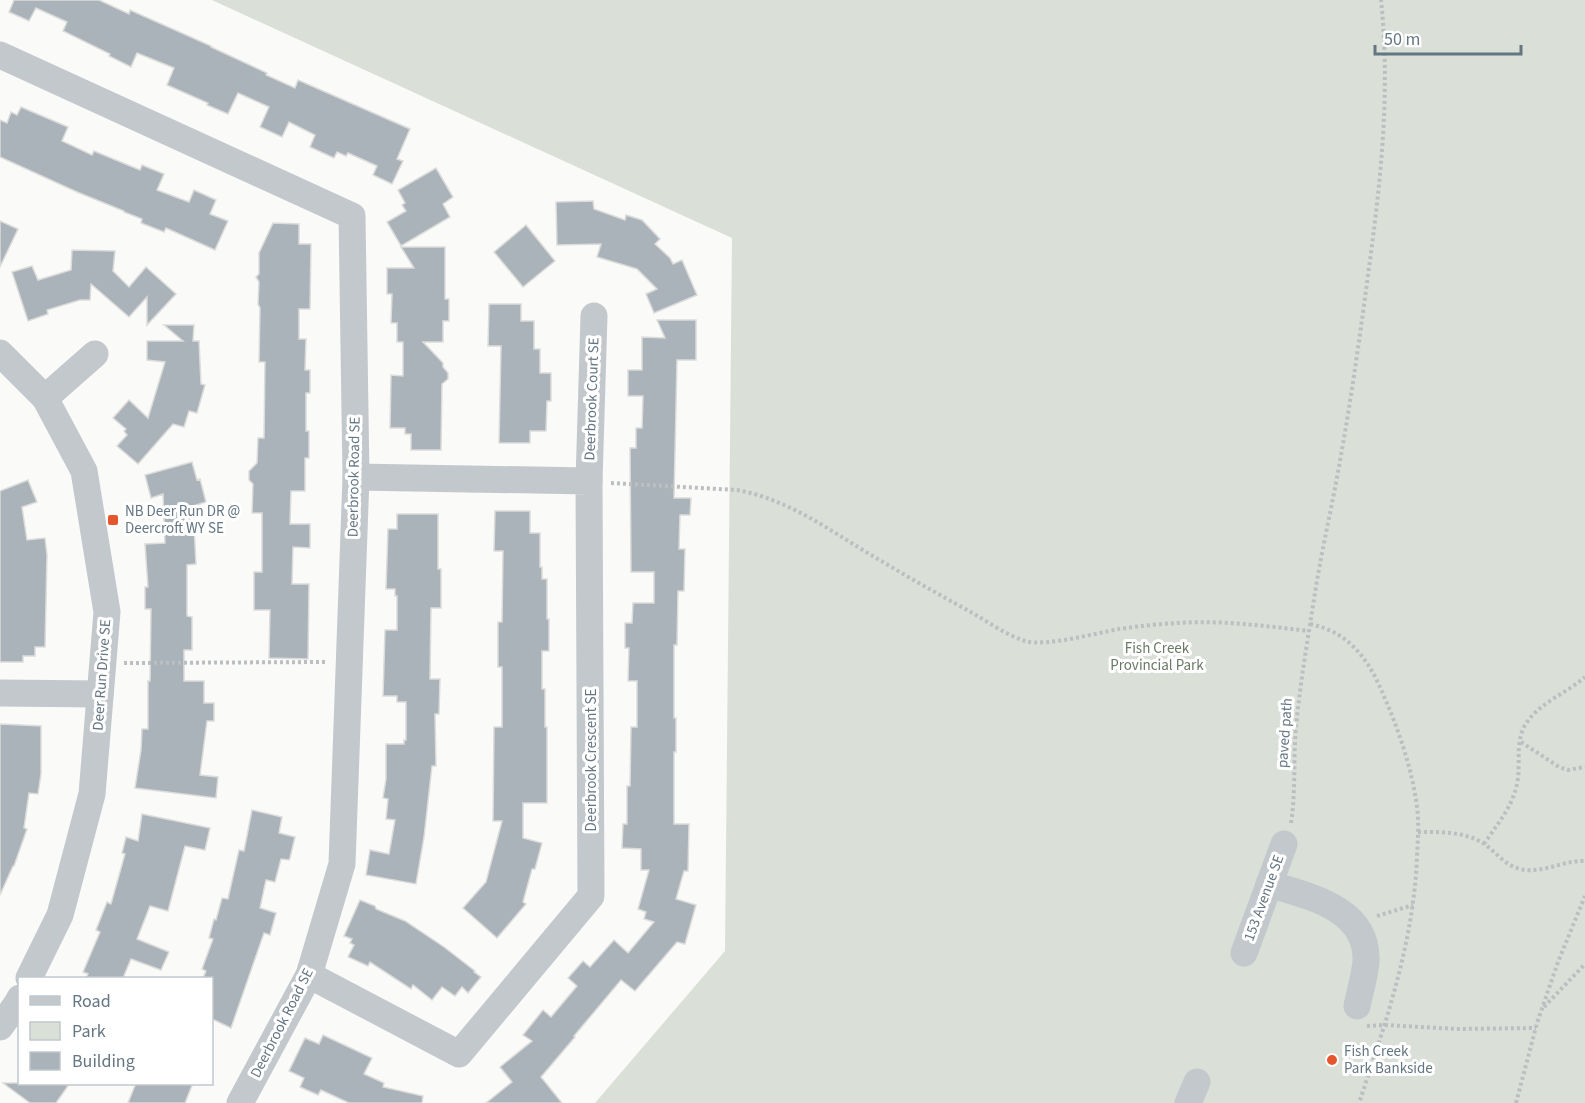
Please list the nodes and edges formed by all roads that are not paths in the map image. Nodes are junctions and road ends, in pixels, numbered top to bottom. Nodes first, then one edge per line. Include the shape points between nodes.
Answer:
1 (0, 55) edge
2 (594, 316) dead end
3 (0, 353) edge
4 (95, 354) dead end
5 (45, 398) junction
6 (356, 477) junction
7 (589, 482) junction
8 (0, 693) edge
9 (100, 694) junction
10 (1284, 844) road end
11 (1269, 884) junction
12 (1244, 953) dead end
13 (309, 975) junction
14 (29, 977) edge
15 (18, 1002) edge
16 (1357, 1016) road end
17 (0, 1027) edge
18 (240, 1103) edge

1 - 6 street, Deerbrook Road SE via 352,216
2 - 7 street, Deerbrook Court SE
3 - 5 street, Deer Run Drive SE
4 - 5 street
5 - 9 street, Deer Run Drive SE via 84,471 106,612
6 - 7 street
6 - 13 street, Deerbrook Road SE via 342,864
7 - 13 street, Deerbrook Crescent SE via 591,896 459,1054
8 - 9 street
9 - 14 street, Deer Run Drive SE via 92,794 60,915
10 - 11 street, 153 Avenue SE
11 - 12 street, 153 Avenue SE
11 - 16 street via 1332,905 1360,933 1366,962
13 - 18 street, Deerbrook Road SE
15 - 17 street

